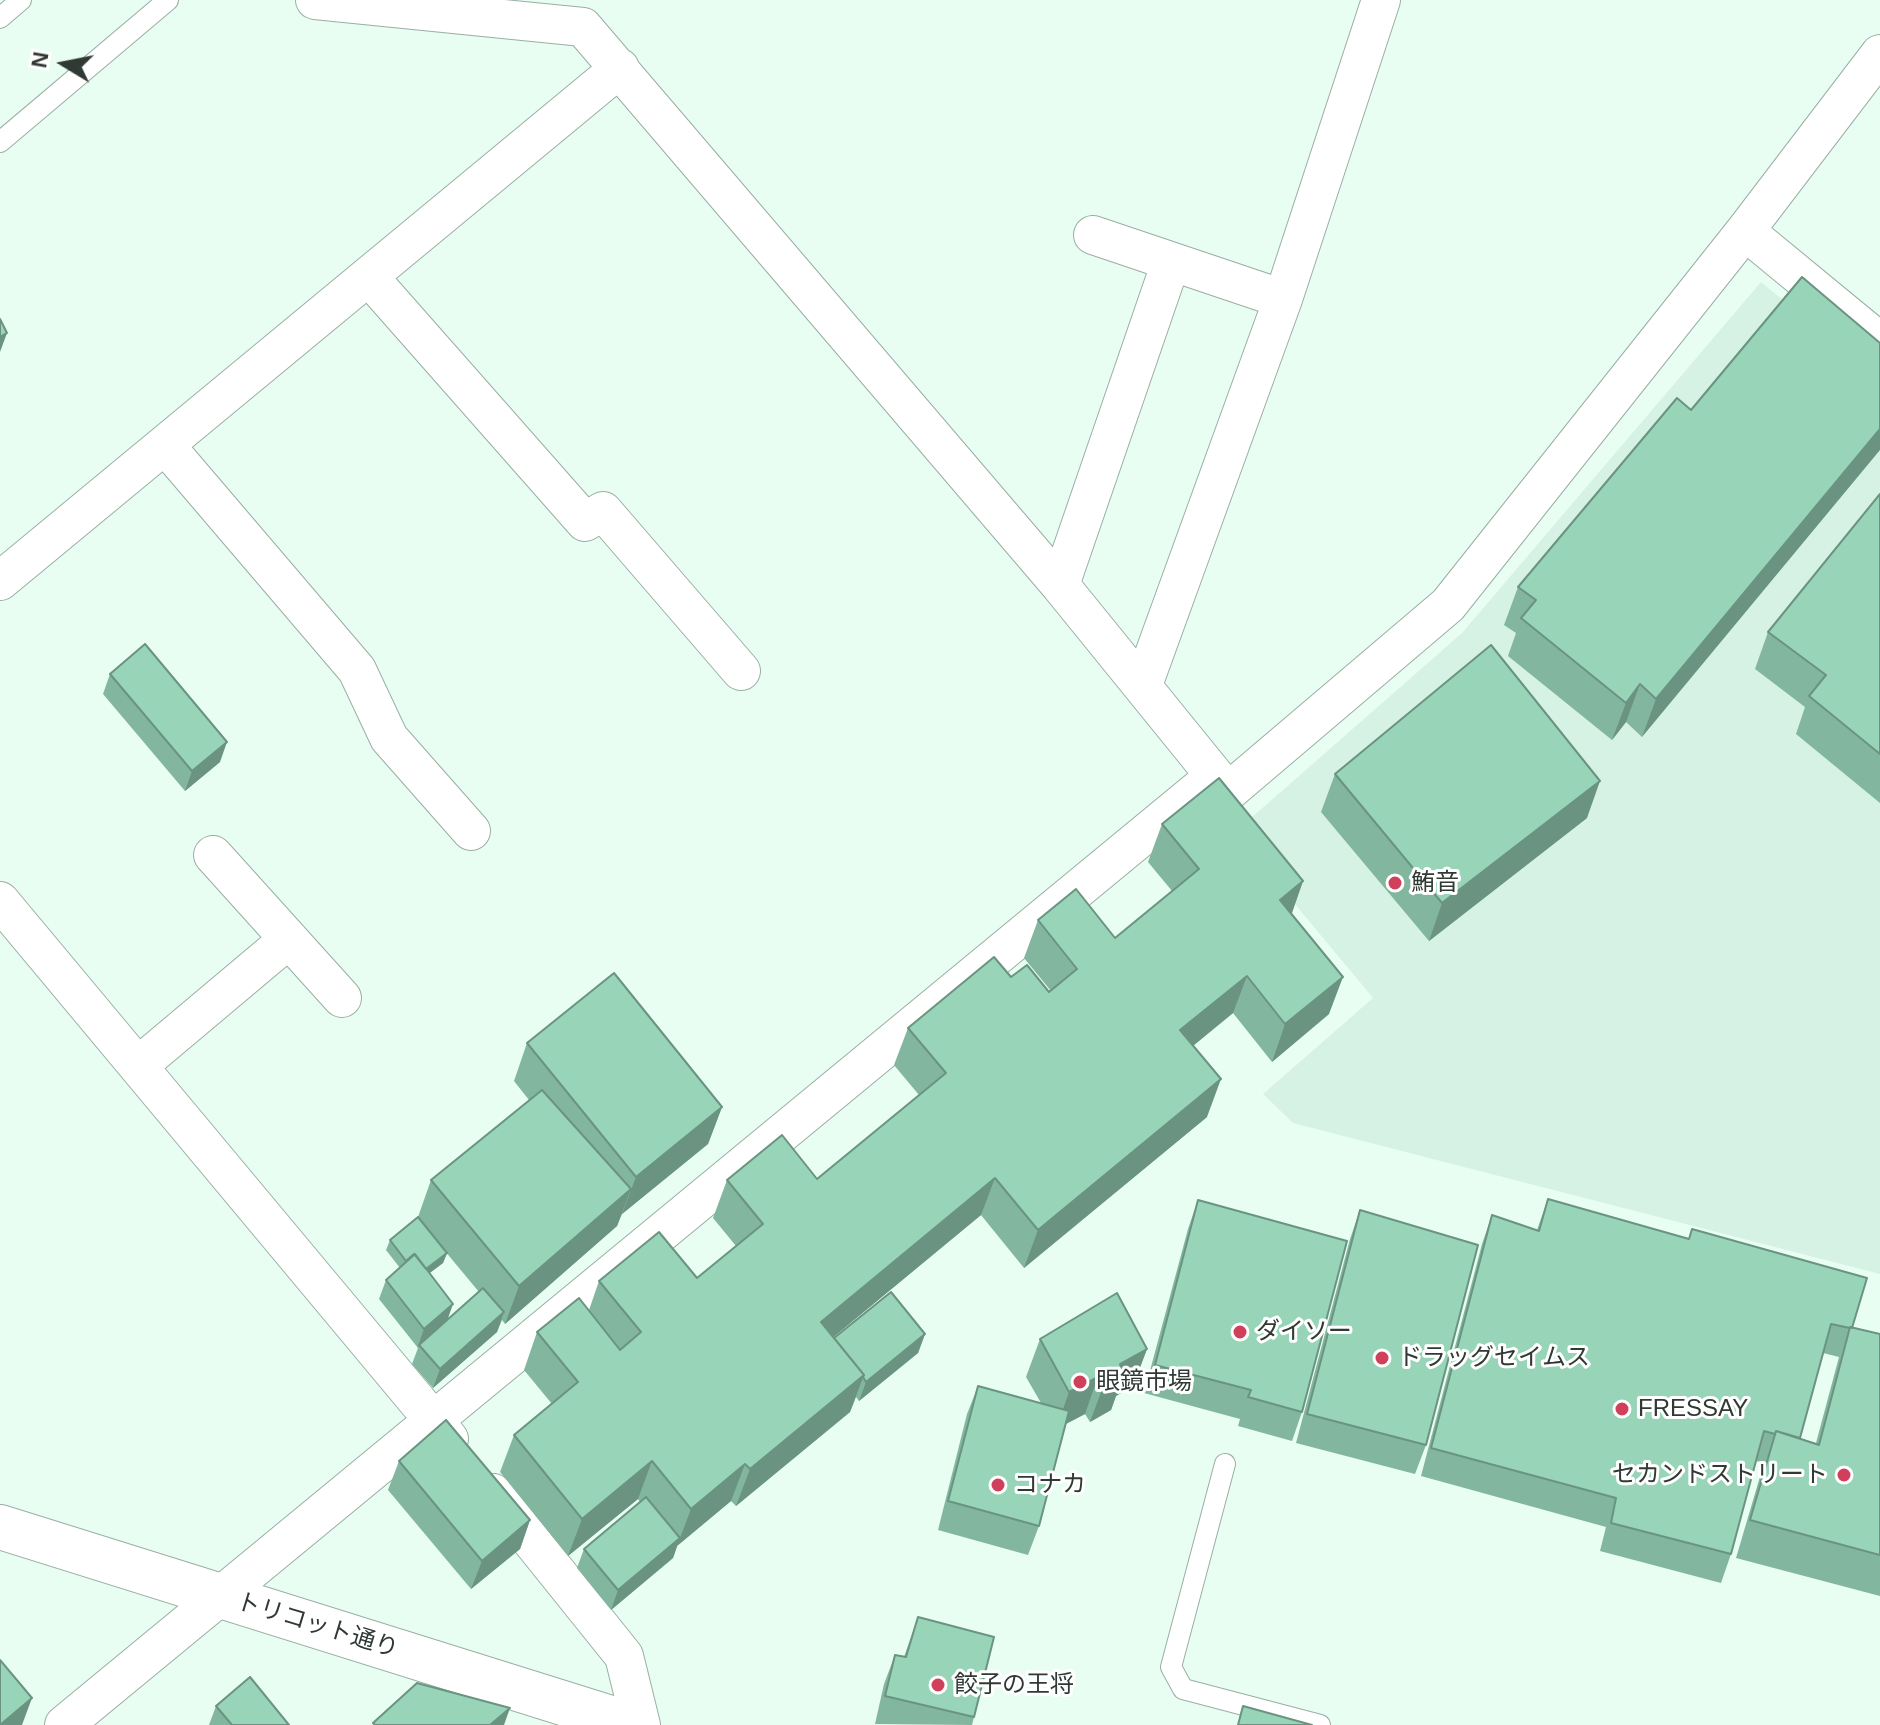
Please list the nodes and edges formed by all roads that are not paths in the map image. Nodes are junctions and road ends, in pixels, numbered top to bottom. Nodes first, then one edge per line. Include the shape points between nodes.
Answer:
1 (21, 0) edge
2 (168, 0) edge
3 (315, 0) edge
4 (1381, 0) edge
5 (588, 14) edge
6 (0, 18) edge
7 (1880, 54) edge
8 (620, 68) junction
9 (0, 142) edge
10 (1745, 231) junction
11 (1093, 235) dead end
12 (1171, 262) junction
13 (369, 277) junction
14 (1283, 299) junction
15 (1880, 342) edge
16 (165, 445) junction
17 (0, 581) edge
18 (1060, 585) junction
19 (741, 671) dead end
20 (1143, 685) junction
21 (1214, 777) junction
22 (471, 835) dead end
23 (213, 855) dead end
24 (0, 901) edge
25 (289, 939) junction
26 (342, 998) dead end
27 (138, 1066) junction
28 (434, 1420) junction
29 (1225, 1464) dead end
30 (0, 1527) edge
31 (220, 1596) junction
32 (64, 1725) edge
33 (633, 1725) edge
34 (641, 1725) edge
35 (1320, 1725) edge

1 - 6 lane
2 - 9 lane
3 - 5 street
4 - 14 street
5 - 8 street
7 - 10 street
8 - 13 street
8 - 18 street
10 - 15 street
10 - 21 street via 1448,605 1228,792
11 - 12 street
12 - 14 street
12 - 18 street
13 - 16 street
13 - 19 street via 585,522 603,511
14 - 20 street
16 - 17 street
16 - 22 street via 357,670 389,738
18 - 20 street
20 - 21 street
21 - 28 street
23 - 25 street
24 - 27 street
25 - 26 street
25 - 27 street
27 - 28 street
28 - 31 street
28 - 34 street via 624,1656
29 - 35 lane via 1171,1667 1183,1689
30 - 31 highway, トリコット通り
31 - 32 street
31 - 33 highway, トリコット通り

